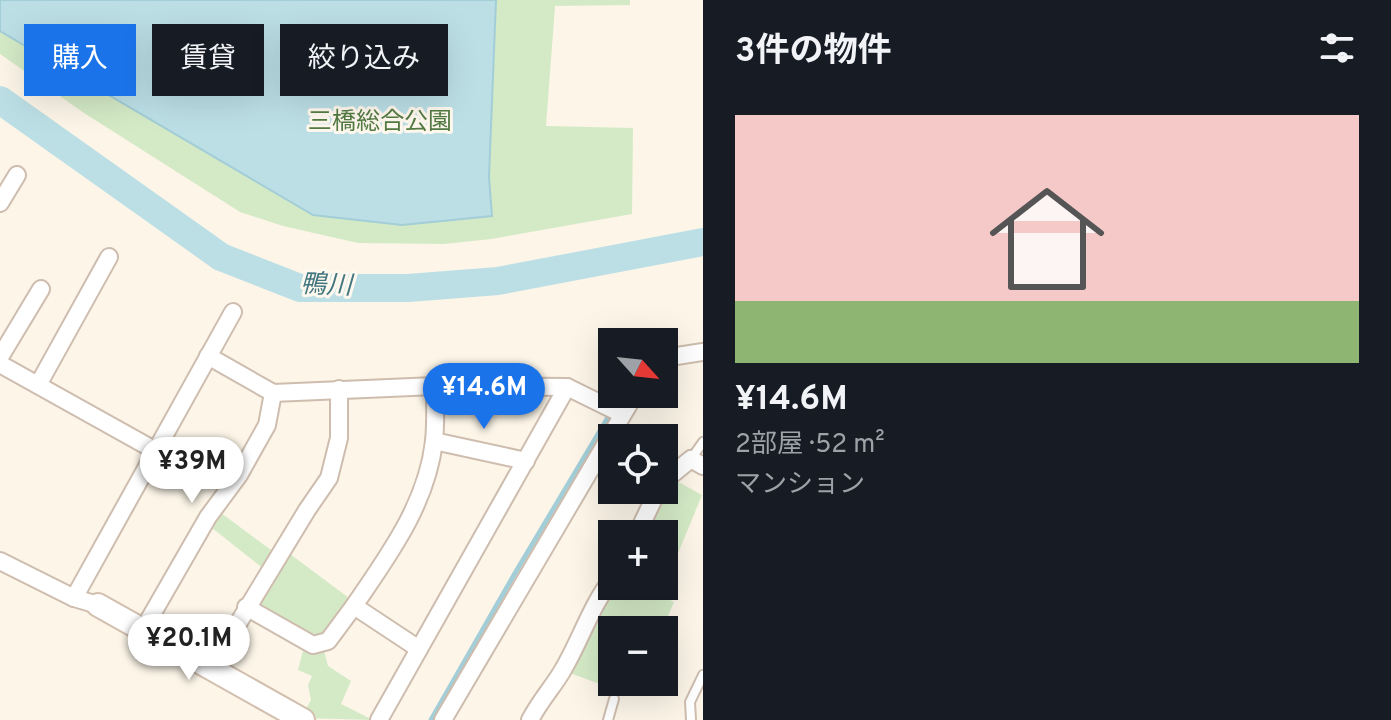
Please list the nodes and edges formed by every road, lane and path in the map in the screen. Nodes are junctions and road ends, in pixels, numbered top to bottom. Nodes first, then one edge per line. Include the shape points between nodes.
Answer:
1 (17, 175) dead end
2 (0, 203) edge
3 (109, 257) dead end
4 (41, 289) dead end
5 (233, 312) dead end
6 (703, 352) edge
7 (208, 356) junction
8 (678, 356) edge
9 (0, 357) edge
10 (0, 364) edge
11 (38, 385) junction
12 (435, 386) junction
13 (567, 387) junction
14 (339, 389) junction
15 (273, 393) junction
16 (626, 408) edge
17 (622, 414) junction
18 (434, 441) junction
19 (703, 442) edge
20 (156, 451) junction
21 (526, 461) junction
22 (697, 462) edge
23 (678, 473) edge
24 (0, 561) edge
25 (74, 598) junction
26 (598, 600) edge
27 (98, 605) joint
28 (354, 606) junction
29 (246, 607) junction
30 (143, 630) junction
31 (419, 649) junction
32 (211, 668) junction
33 (703, 675) edge
34 (614, 699) dead end
35 (287, 717) edge
36 (379, 720) edge
37 (443, 720) edge
38 (530, 720) edge
39 (608, 720) edge
40 (691, 720) edge

1 - 2 street
3 - 11 street
4 - 9 street
5 - 7 street
6 - 8 street
7 - 15 street
7 - 20 street
10 - 11 street
11 - 20 street
12 - 13 street
12 - 14 street
12 - 18 street
13 - 17 street
13 - 21 street
14 - 15 street
14 - 29 street via 339,438 329,478
15 - 30 street via 267,425
16 - 17 street
17 - 37 street
18 - 21 street
18 - 28 street via 407,526
19 - 22 lane
20 - 25 street
21 - 31 street
22 - 23 street
24 - 25 street
25 - 27 street
26 - 38 street via 563,670
27 - 30 street
28 - 29 street via 328,641 313,645
28 - 31 street
29 - 32 street
30 - 32 street
31 - 36 street
32 - 35 street
33 - 40 lane via 690,702
34 - 39 lane

